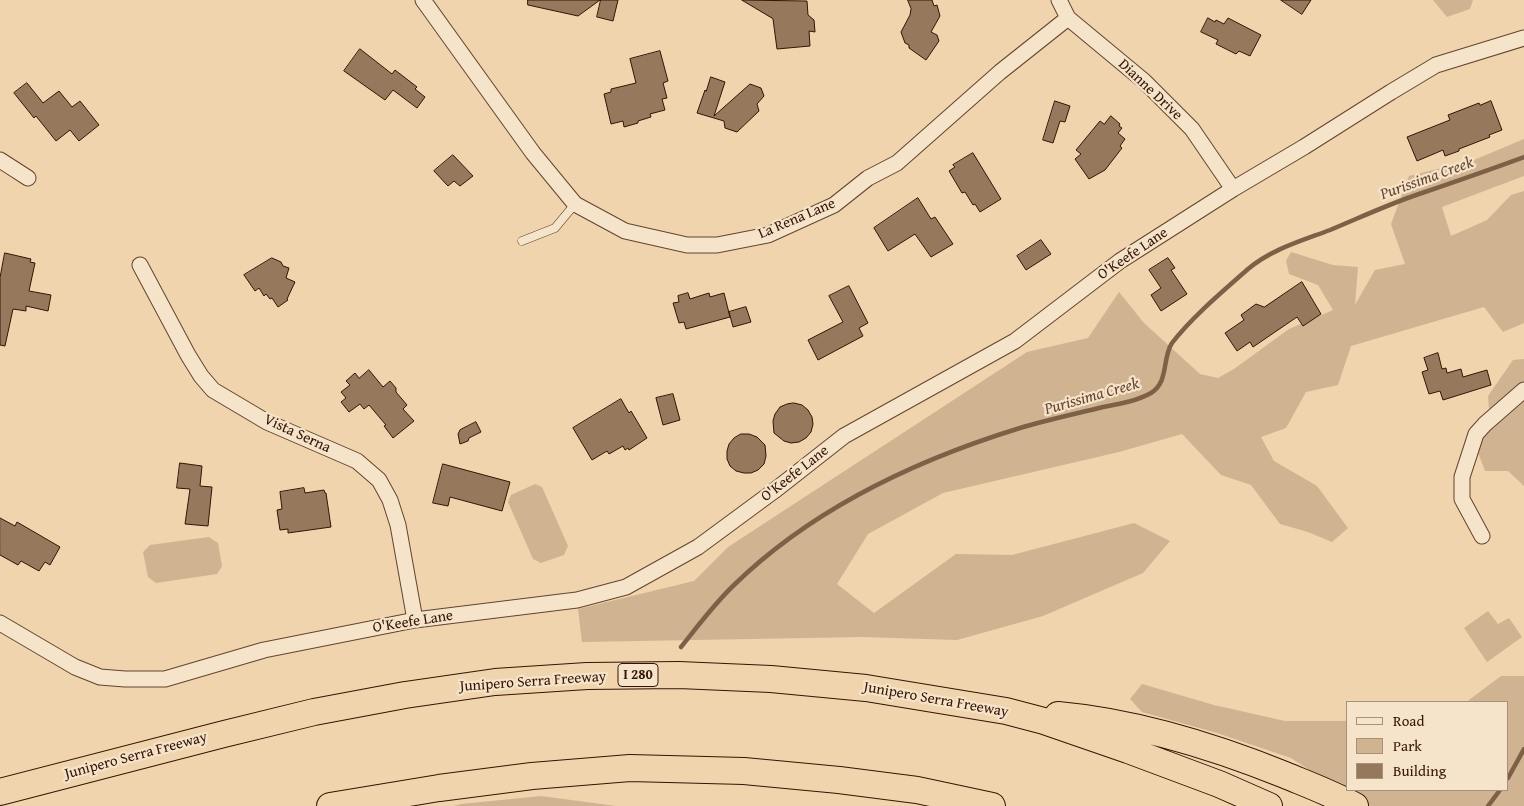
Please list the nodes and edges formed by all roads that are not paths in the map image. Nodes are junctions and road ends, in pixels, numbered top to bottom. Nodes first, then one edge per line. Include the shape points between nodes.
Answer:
1 (423, 0) edge
2 (1059, 0) edge
3 (1068, 18) junction
4 (1524, 38) edge
5 (0, 160) edge
6 (28, 178) dead end
7 (1233, 189) junction
8 (575, 204) junction
9 (522, 241) dead end
10 (140, 265) dead end
11 (1524, 390) edge
12 (1482, 536) dead end
13 (415, 620) junction
14 (0, 623) edge
15 (1006, 711) junction
16 (839, 780) junction
17 (0, 792) edge
18 (1353, 805) edge
19 (330, 806) edge
20 (907, 806) edge
21 (992, 806) edge
22 (1269, 806) edge

1 - 8 street, La Rena Lane via 533,153
2 - 3 street, Dianne Drive
3 - 7 street, Dianne Drive via 1144,81 1192,129
3 - 8 street, La Rena Lane via 1000,72 897,164 868,178 834,205 768,235 717,245 687,245 624,231
4 - 7 street, O'Keefe Lane via 1436,65
5 - 6 street
7 - 13 street, O'Keefe Lane via 1120,261 1015,341 844,436 698,547 626,587 577,600
8 - 9 lane via 554,228
10 - 13 street, Vista Serna via 188,355 213,390 267,422 357,462 379,480 390,500 398,526
11 - 12 street via 1476,434 1462,477 1462,499
13 - 14 street, O'Keefe Lane via 264,650 165,679 100,677 75,667
15 - 17 highway, Junipero Serra Freeway / I 280 via 866,688 771,679 679,675 495,682 405,694 314,712
15 - 18 highway via 1104,720 1164,734 1263,766
15 - 22 highway, Junipero Serra Freeway / I 280 via 1128,750
16 - 19 highway via 744,771 630,768 532,776
16 - 20 highway
16 - 21 highway via 917,790

